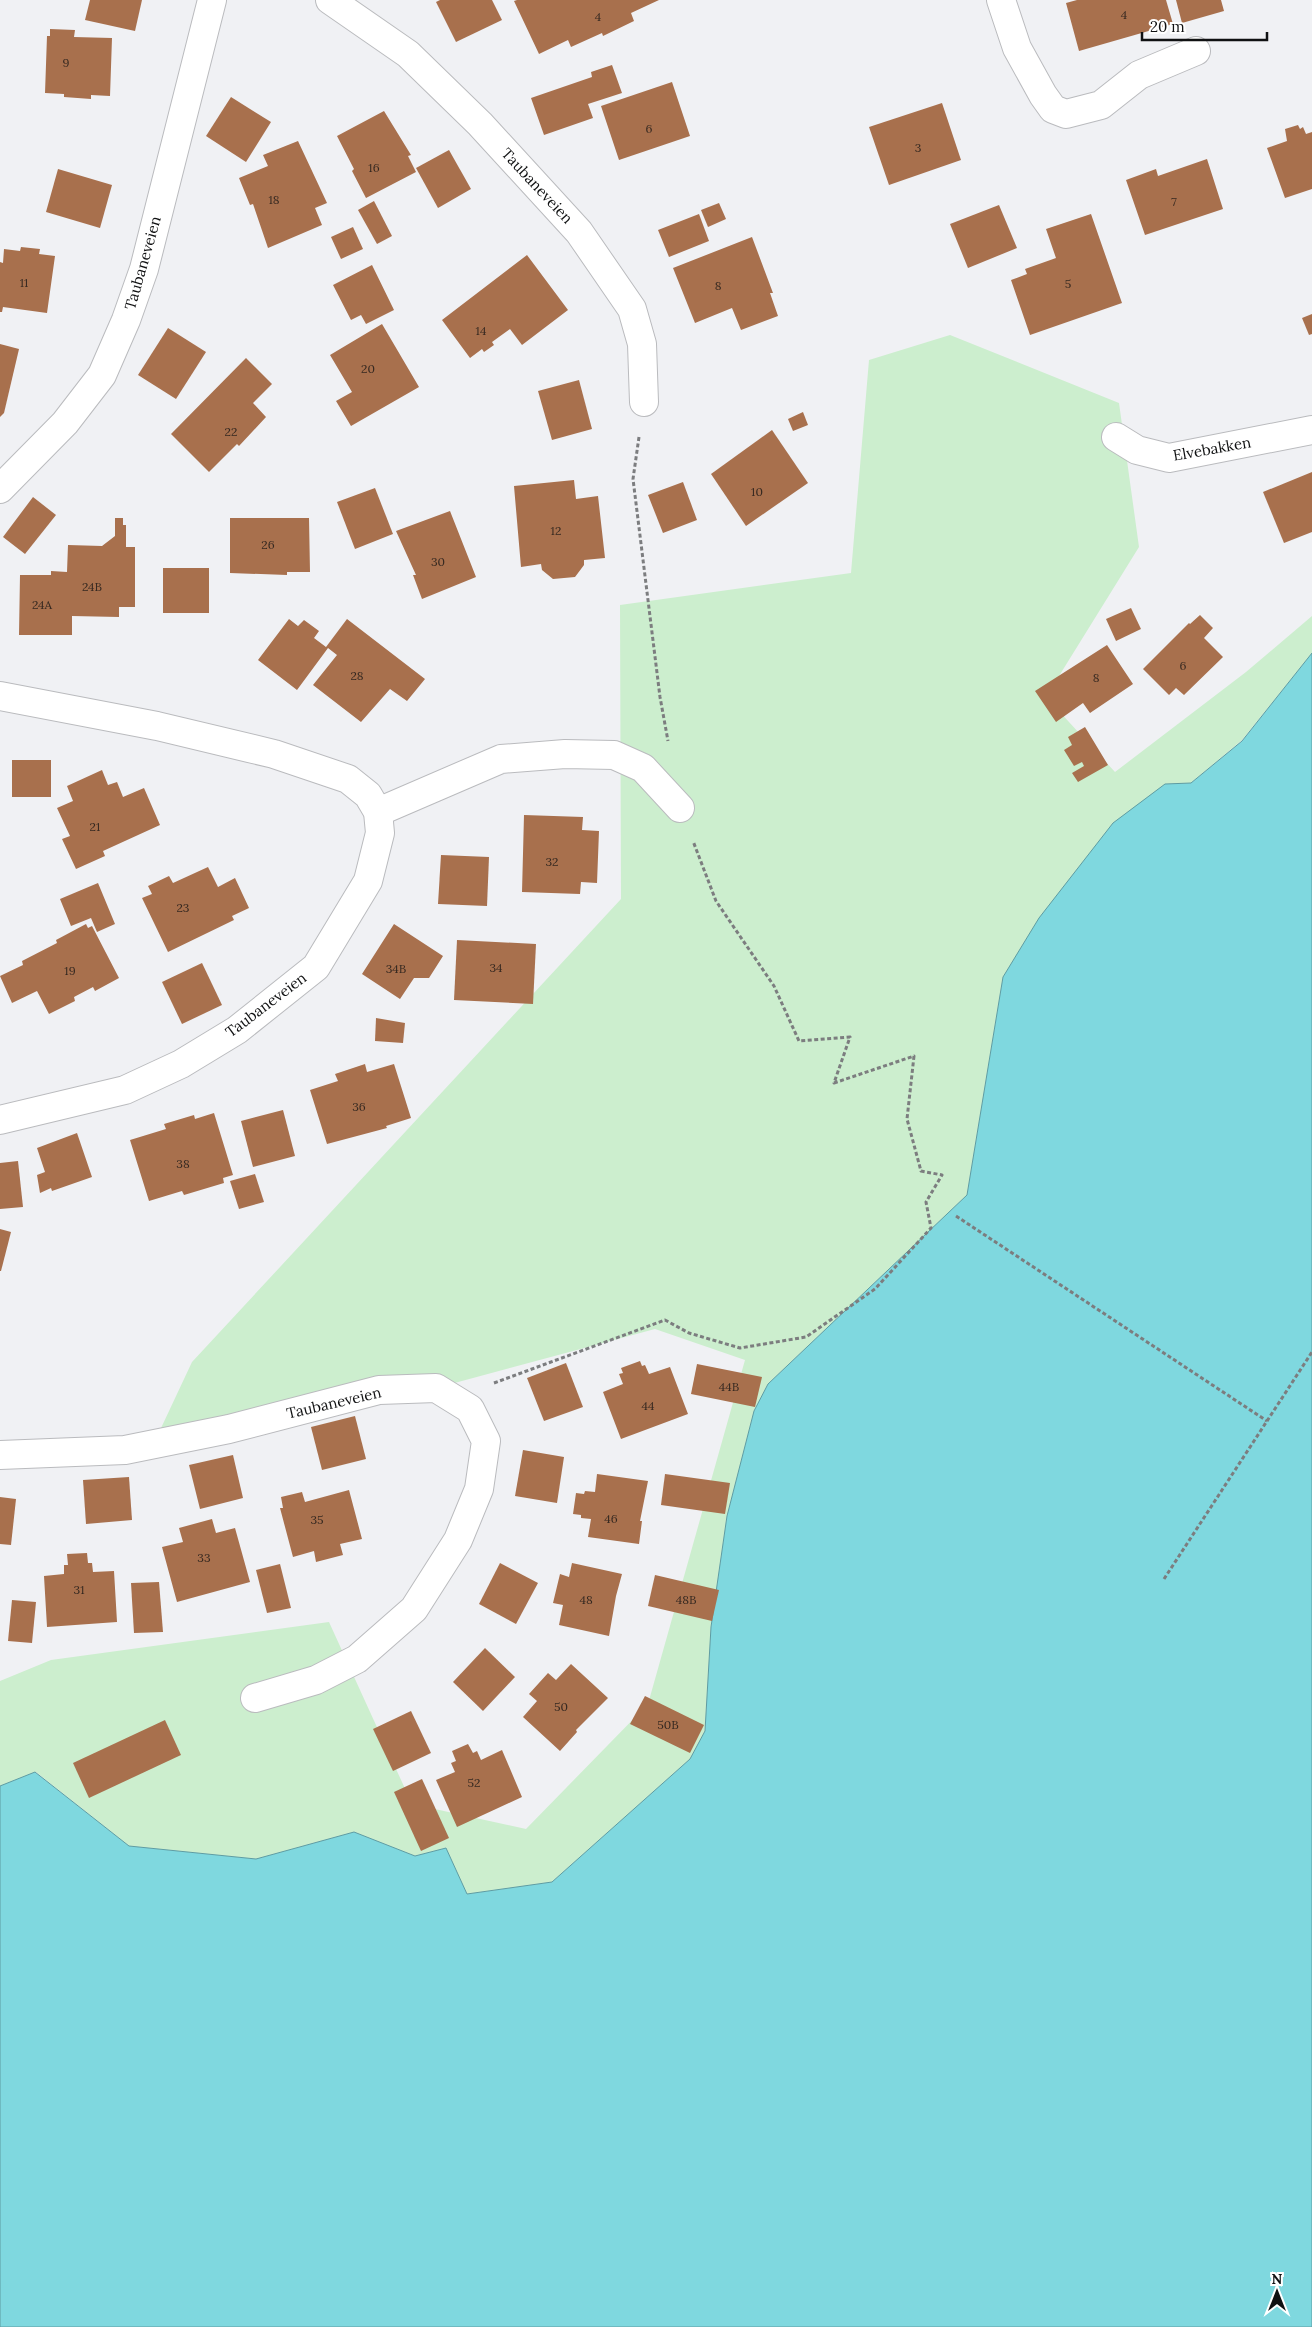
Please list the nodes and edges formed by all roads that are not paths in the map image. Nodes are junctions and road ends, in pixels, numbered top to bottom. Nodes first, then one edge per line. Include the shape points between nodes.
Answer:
1 (212, 0) edge
2 (330, 0) edge
3 (1002, 0) edge
4 (1196, 52) dead end
5 (644, 402) road end
6 (1312, 430) edge
7 (1116, 437) dead end
8 (0, 489) edge
9 (0, 696) edge
10 (680, 808) road end
11 (378, 812) junction
12 (0, 1120) edge
13 (0, 1455) edge
14 (255, 1698) dead end

1 - 8 street, Taubaneveien via 144,269 126,320 102,375 65,424
2 - 5 street, Taubaneveien via 408,54 480,124 579,232 632,309 642,344
3 - 4 street via 1017,48 1043,95 1054,109 1066,114 1101,105 1139,75
6 - 7 street, Elvebakken via 1169,458 1137,450
9 - 11 street via 157,726 274,754 348,780 368,795
10 - 11 street via 642,768 614,755 565,754 501,759
11 - 12 street, Taubaneveien via 380,833 368,880 316,967 237,1030 181,1064 124,1090
13 - 14 street, Taubaneveien via 125,1450 229,1429 379,1390 436,1388 470,1409 486,1441 479,1489 458,1540 414,1609 357,1659 316,1680

